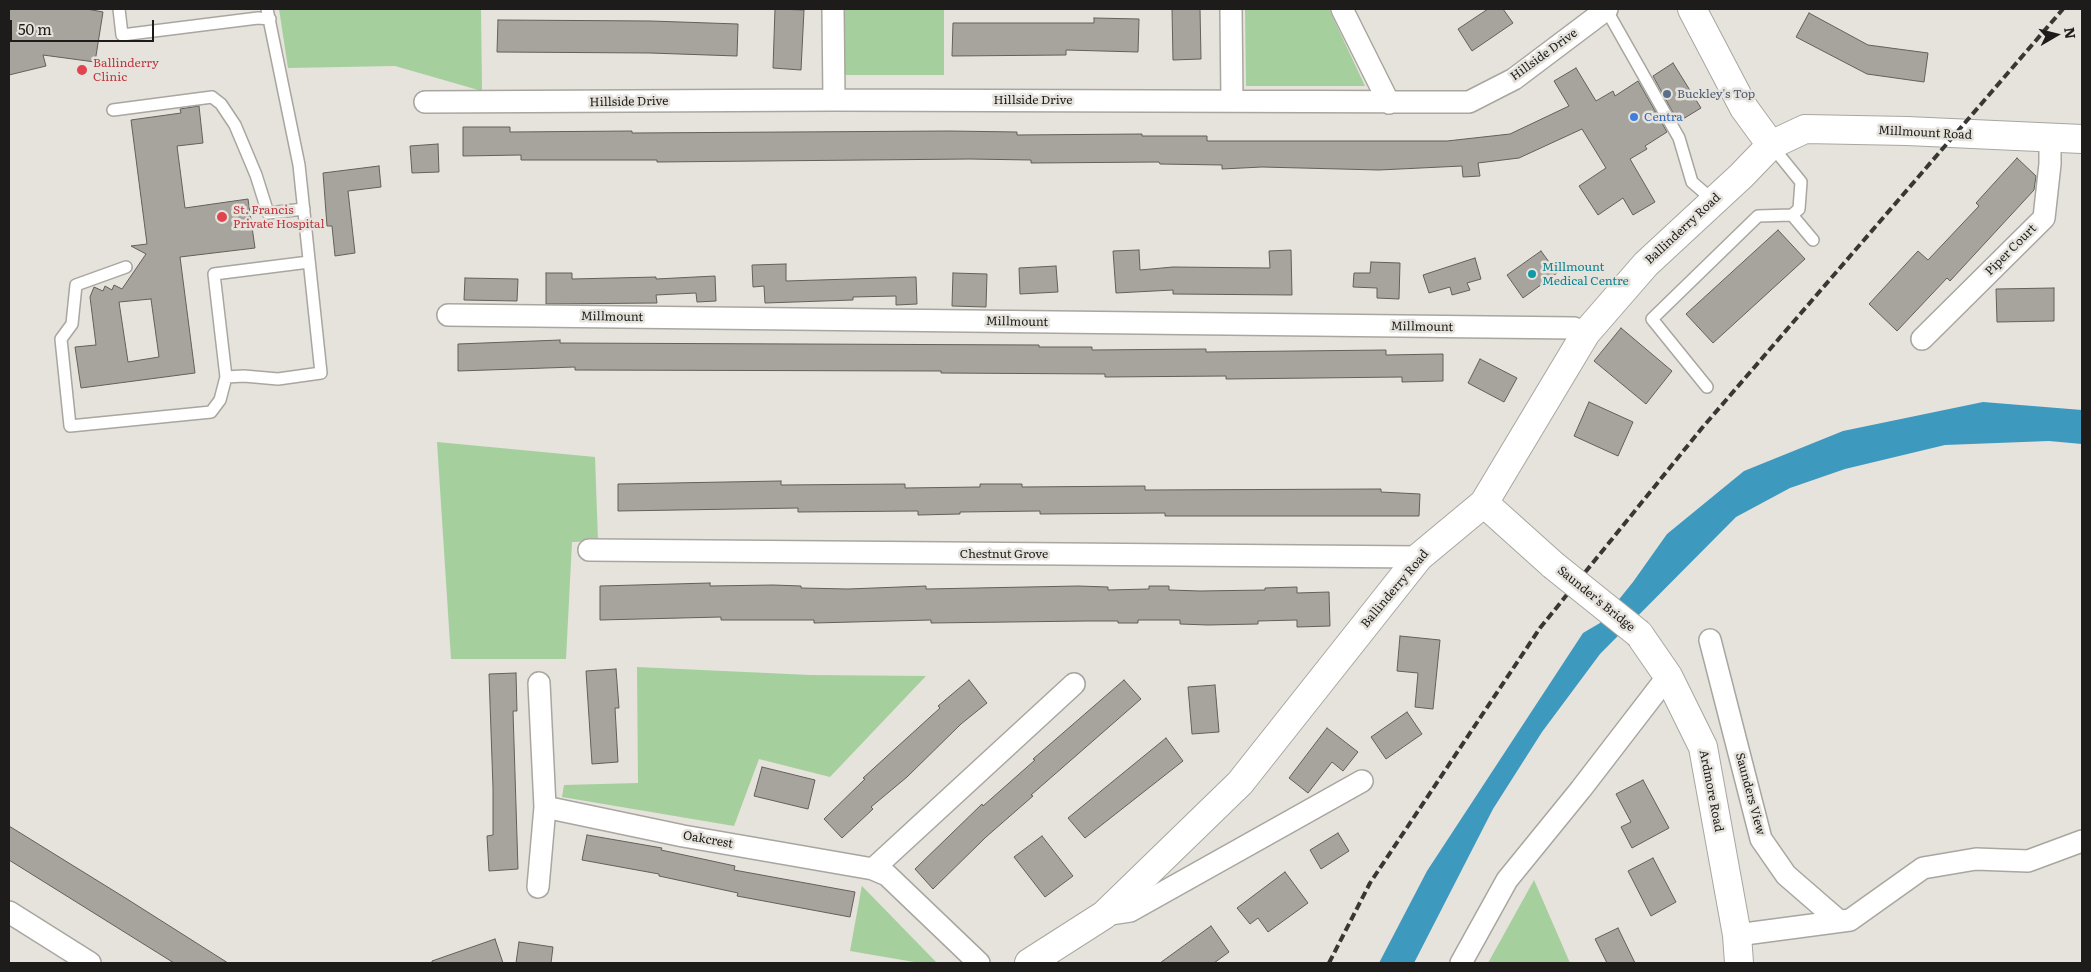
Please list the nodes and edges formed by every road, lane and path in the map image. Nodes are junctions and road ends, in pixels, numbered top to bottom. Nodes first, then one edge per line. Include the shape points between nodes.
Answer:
1 (119, 9) edge
2 (833, 9) edge
3 (1231, 9) edge
4 (1342, 9) edge
5 (1607, 9) edge
6 (1692, 9) edge
7 (268, 14) edge
8 (834, 100) junction
9 (1232, 100) junction
10 (425, 102) dead end
11 (1389, 103) junction
12 (112, 110) dead end
13 (2050, 138) junction
14 (2082, 140) edge
15 (1771, 144) junction
16 (1714, 201) junction
17 (304, 208) junction
18 (1792, 215) junction
19 (1813, 240) dead end
20 (309, 262) junction
21 (126, 267) dead end
22 (448, 315) dead end
23 (1586, 333) junction
24 (1922, 339) dead end
25 (226, 378) junction
26 (1707, 387) dead end
27 (1484, 503) junction
28 (589, 550) dead end
29 (1419, 557) junction
30 (1639, 634) joint
31 (1710, 640) dead end
32 (1668, 676) junction
33 (539, 683) dead end
34 (1074, 684) dead end
35 (1362, 781) dead end
36 (545, 807) junction
37 (2082, 841) edge
38 (873, 869) junction
39 (538, 887) dead end
40 (9, 912) edge
41 (1104, 915) junction
42 (1839, 921) junction
43 (1737, 935) junction
44 (90, 963) edge
45 (980, 963) edge
46 (1029, 963) edge
47 (1461, 963) edge
48 (1739, 963) edge

1 - 7 lane via 122,36
2 - 8 street
3 - 9 street
4 - 11 street
5 - 11 street, Hillside Drive via 1514,79 1469,102
5 - 16 lane via 1679,138 1692,182
6 - 15 street via 1744,108
7 - 17 lane via 299,166
8 - 9 street, Hillside Drive
8 - 10 street, Hillside Drive
9 - 11 street, Hillside Drive
12 - 17 lane via 212,97 221,104 235,125 268,212
13 - 14 street, Millmount Road
13 - 15 street, Millmount Road via 1805,129
13 - 24 street, Piper Court via 2044,218
15 - 16 street, Ballinderry Road
15 - 18 lane via 1801,182 1800,209
16 - 23 street, Ballinderry Road via 1646,264
17 - 20 lane
18 - 19 lane
18 - 26 lane via 1758,216 1652,319
20 - 25 lane via 214,274
20 - 25 lane via 321,373 278,379
21 - 25 lane via 76,285 72,324 61,339 70,426 210,412 220,400
22 - 23 street, Millmount via 1574,328
23 - 27 street, Ballinderry Road
27 - 29 street, Ballinderry Road
27 - 30 street, Saunder's Bridge, bridge
28 - 29 street, Chestnut Grove
29 - 41 street, Ballinderry Road via 1240,783
30 - 32 street, Ardmore Road
31 - 42 street, Saunders View via 1761,839 1786,875
32 - 43 street, Ardmore Road via 1703,746
32 - 47 street via 1507,880
33 - 36 street
34 - 38 street
35 - 41 street via 1130,911
36 - 38 street, Oakcrest via 683,836
36 - 39 street
37 - 42 street via 2028,861 1976,859 1923,868 1850,920
38 - 45 street, Oakcrest via 887,875
40 - 44 street
41 - 46 street, Ballinderry Road
42 - 43 street
43 - 48 street, Ardmore Road

